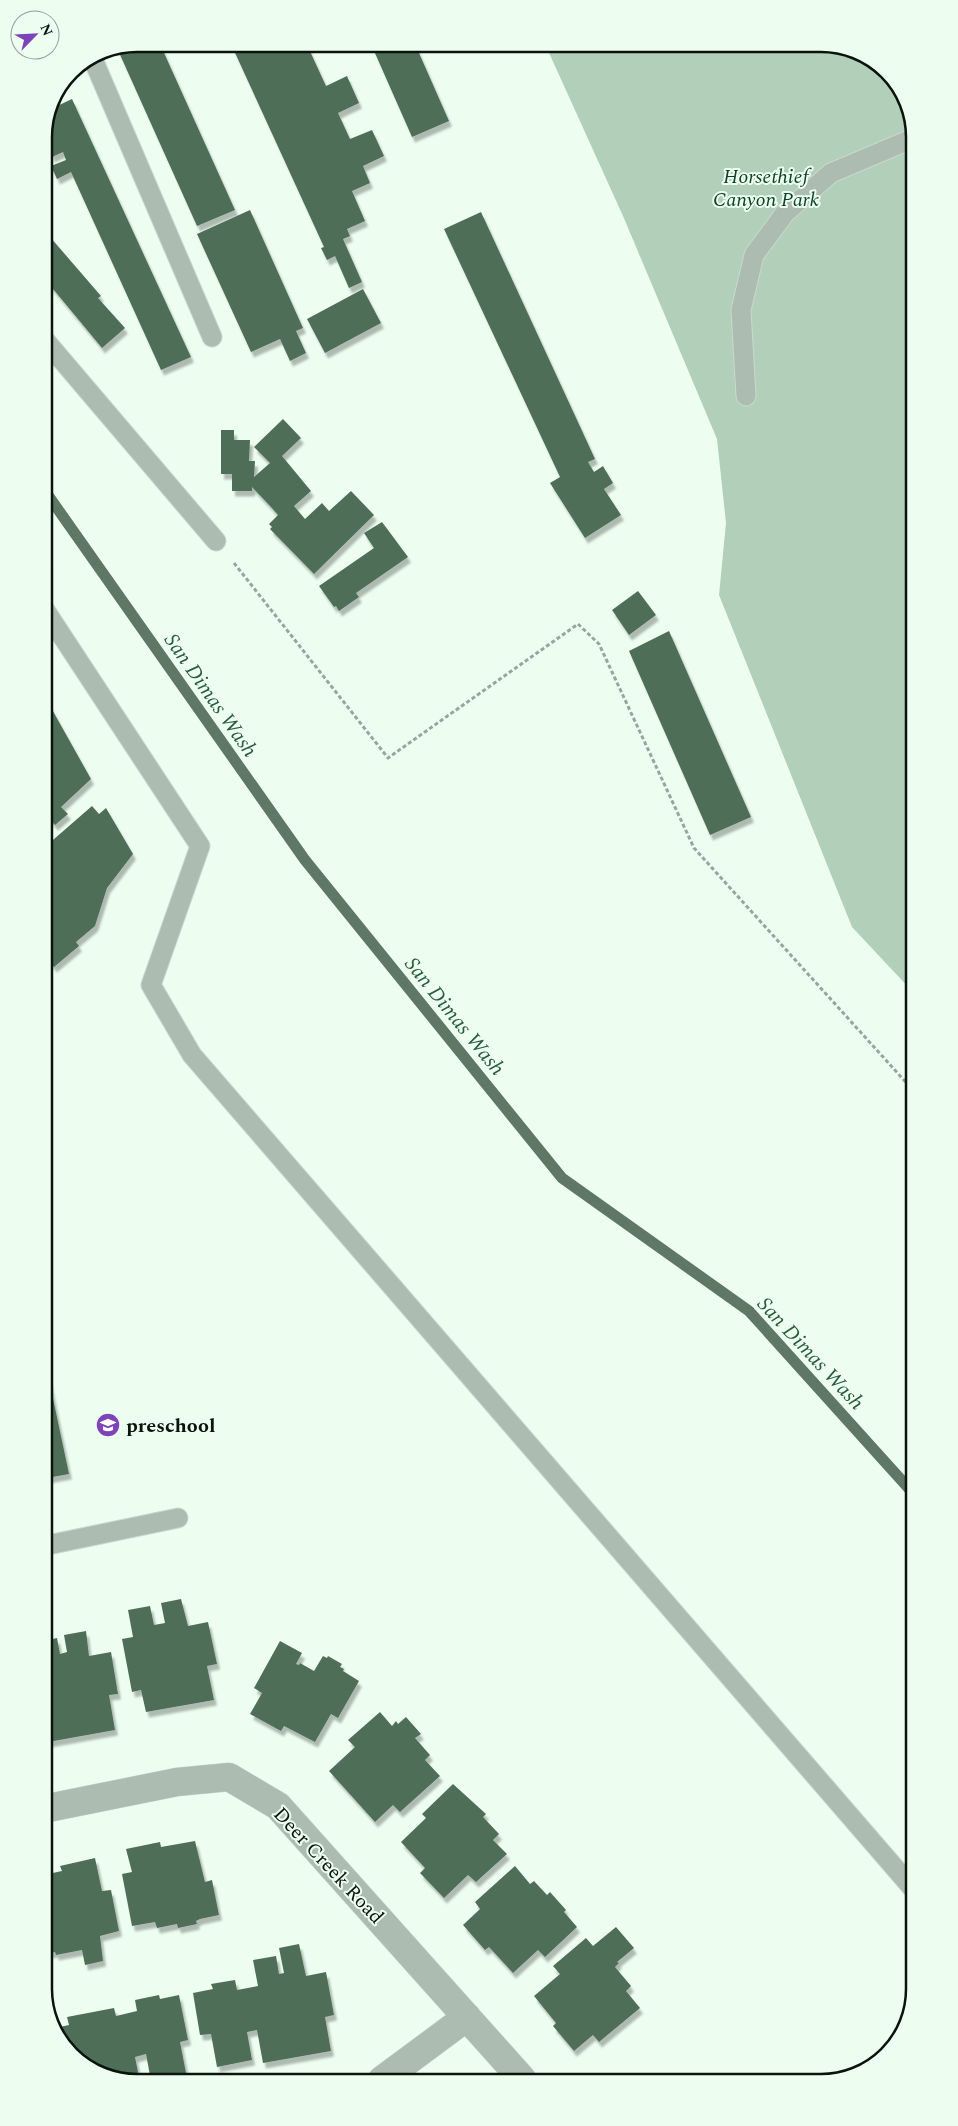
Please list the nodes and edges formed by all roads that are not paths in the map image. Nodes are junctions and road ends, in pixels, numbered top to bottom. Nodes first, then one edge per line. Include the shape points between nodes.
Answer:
1 (95, 64) edge
2 (906, 141) edge
3 (212, 337) dead end
4 (53, 349) edge
5 (746, 396) dead end
6 (216, 540) road end
7 (53, 622) edge
8 (178, 1518) dead end
9 (52, 1545) edge
10 (52, 1807) edge
11 (906, 1881) edge
12 (467, 2017) junction
13 (391, 2073) edge
14 (517, 2074) edge

1 - 3 lane
2 - 5 lane via 831,173 785,214 754,254 741,310
4 - 6 lane
7 - 11 lane via 200,846 151,985 192,1055
8 - 9 lane
10 - 12 street, Deer Creek Road via 177,1782 229,1777 278,1806
12 - 13 street
12 - 14 street, Deer Creek Road

